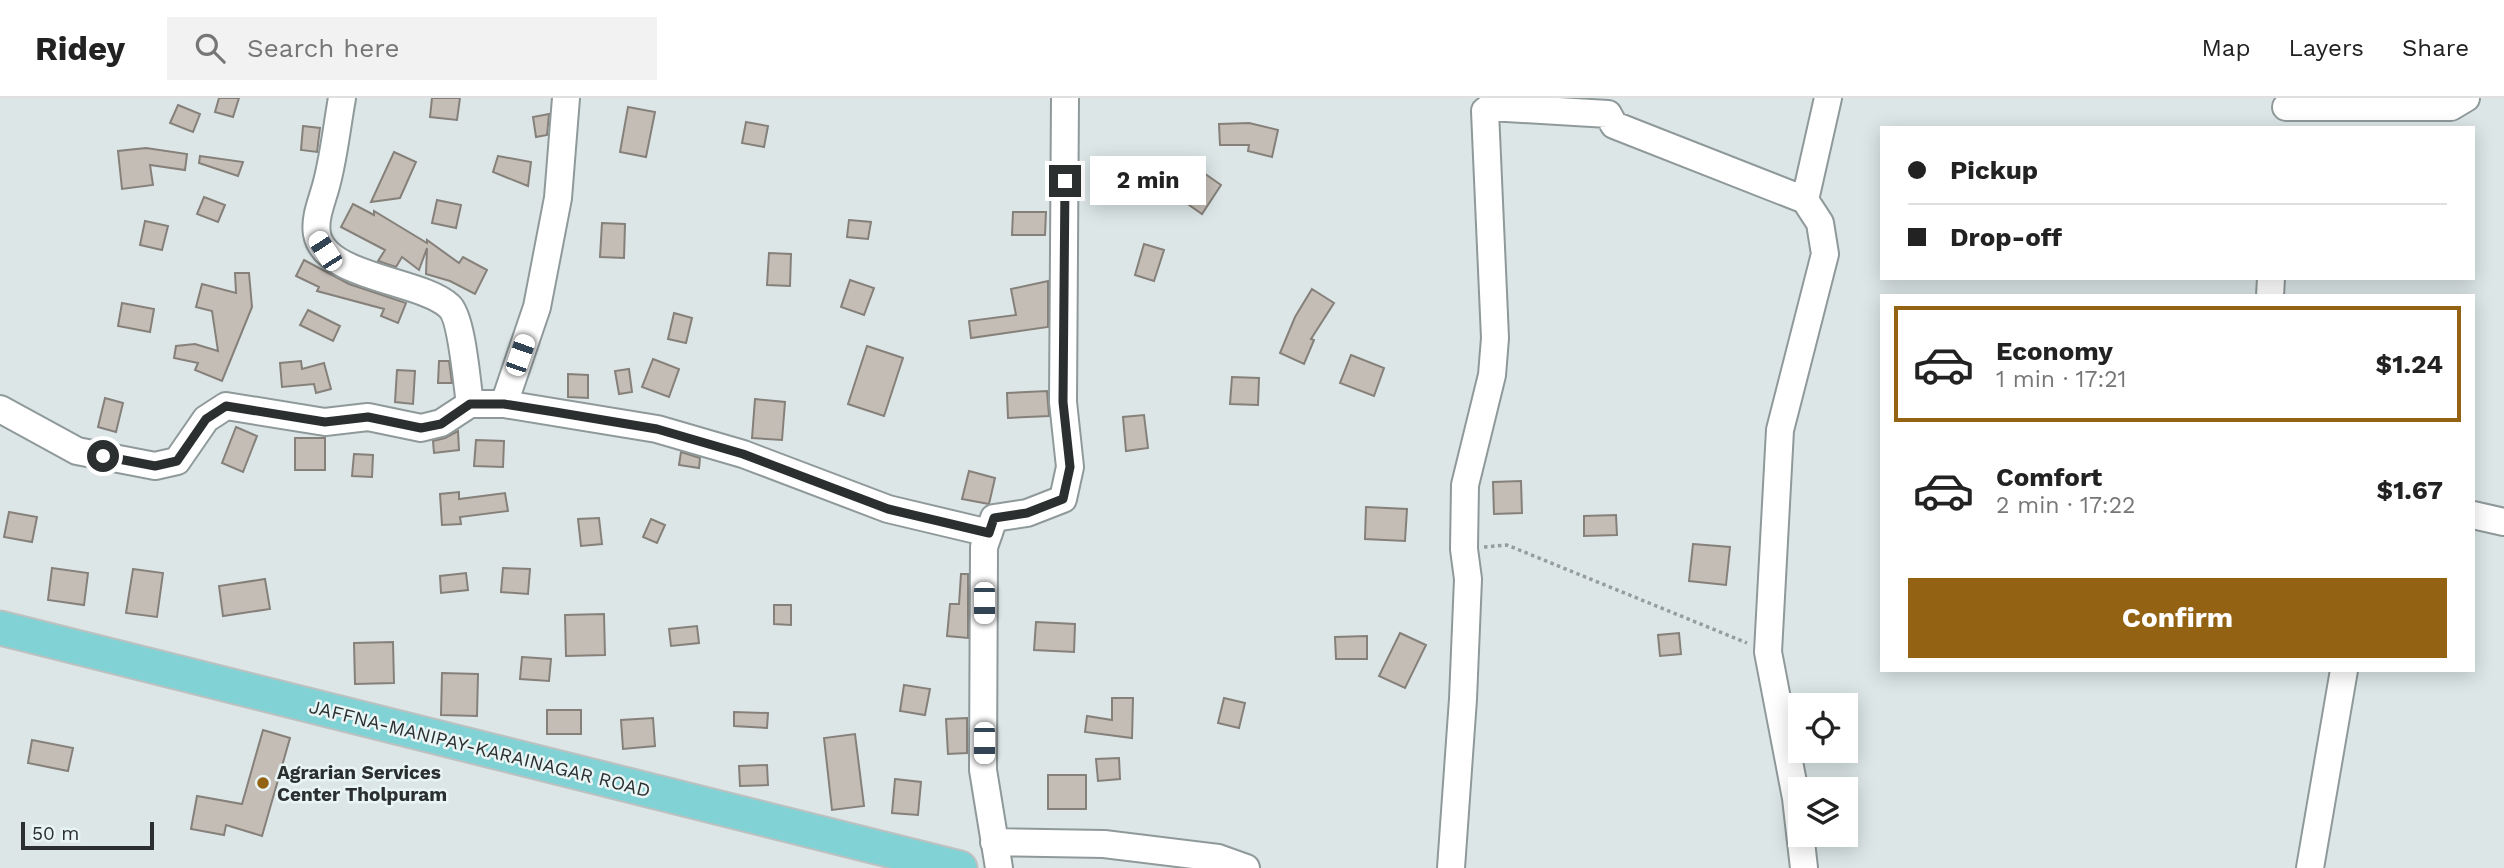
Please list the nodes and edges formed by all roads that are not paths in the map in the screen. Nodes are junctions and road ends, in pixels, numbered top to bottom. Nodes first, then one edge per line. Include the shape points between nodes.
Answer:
1 (342, 98) edge
2 (566, 98) edge
3 (1065, 98) edge
4 (1828, 98) edge
5 (2466, 98) edge
6 (1609, 106) edge
7 (2286, 111) edge
8 (1805, 200) junction
9 (470, 404) junction
10 (504, 404) junction
11 (0, 409) edge
12 (2475, 515) edge
13 (2504, 522) edge
14 (989, 533) junction
15 (0, 628) edge
16 (2344, 672) edge
17 (995, 842) junction
18 (960, 868) edge
19 (999, 868) edge
20 (1246, 868) edge
21 (1451, 868) edge
22 (1804, 868) edge
23 (2310, 868) edge

1 - 9 street via 317,239 325,251 360,272 428,293 451,306
2 - 10 street via 558,198 537,307
3 - 14 street via 1063,402 1070,467 1063,499 1027,513 994,518
4 - 8 street
5 - 7 street via 2452,107
6 - 8 street via 1614,125
6 - 21 street via 1490,107 1485,111 1495,338 1492,376 1465,485 1468,592
8 - 22 street via 1820,223 1825,254 1780,430 1768,652 1796,798
9 - 10 street
9 - 11 street via 441,424 421,428 368,417 325,422 226,406 206,419 177,461 155,466 77,451
10 - 14 street via 657,429 743,454 888,509
12 - 13 street
14 - 17 street via 984,547 984,771
15 - 18 main road, JAFFNA-MANIPAY-KARAINAGAR ROAD
16 - 23 street
17 - 19 street
17 - 20 street via 1104,844 1218,858

